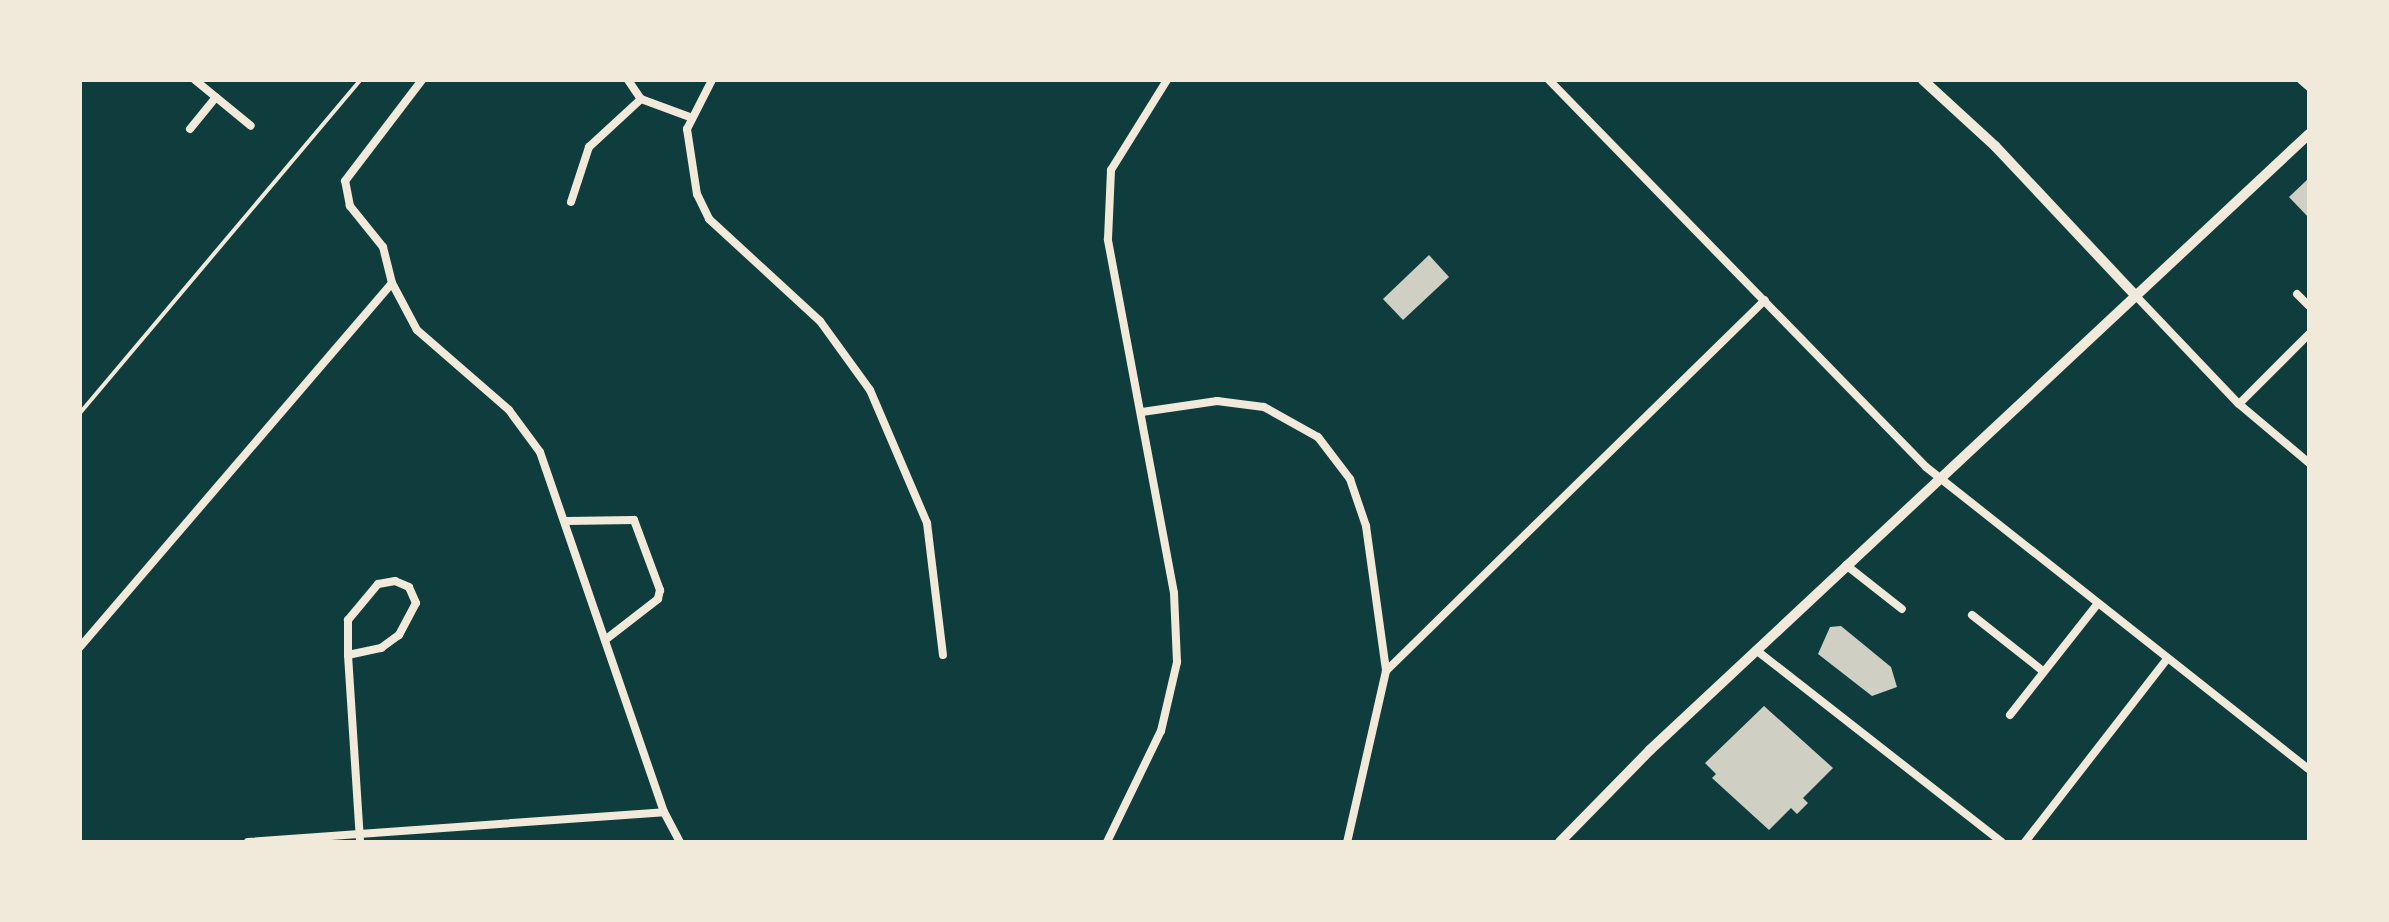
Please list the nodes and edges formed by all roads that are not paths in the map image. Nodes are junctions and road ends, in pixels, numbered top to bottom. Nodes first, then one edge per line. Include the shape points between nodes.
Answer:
1 (196, 80) edge
2 (422, 80) edge
3 (628, 80) edge
4 (712, 80) edge
5 (1167, 80) edge
6 (1549, 80) edge
7 (1922, 80) edge
8 (2301, 80) edge
9 (2309, 87) edge
10 (216, 98) junction
11 (642, 100) junction
12 (690, 117) junction
13 (250, 126) dead end
14 (190, 128) dead end
15 (2309, 134) edge
16 (571, 202) dead end
17 (392, 283) junction
18 (2297, 294) dead end
19 (2136, 296) junction
20 (1765, 300) junction
21 (2309, 306) edge
22 (2309, 334) edge
23 (2239, 404) junction
24 (1142, 412) junction
25 (2309, 463) edge
26 (1940, 480) junction
27 (566, 521) junction
28 (1846, 564) junction
29 (2098, 603) junction
30 (1902, 609) dead end
31 (1972, 615) dead end
32 (605, 640) junction
33 (80, 647) edge
34 (1756, 650) junction
35 (348, 655) junction
36 (943, 655) dead end
37 (2166, 659) junction
38 (1386, 671) junction
39 (2043, 671) junction
40 (2010, 715) dead end
41 (2309, 770) edge
42 (664, 812) junction
43 (360, 838) edge
44 (248, 842) edge
45 (680, 842) edge
46 (1106, 842) edge
47 (1347, 842) edge
48 (1560, 842) edge
49 (2002, 842) edge
50 (2025, 842) edge

1 - 10 street
2 - 17 street via 350,166 345,188 354,212 384,247
3 - 11 street
4 - 12 street
5 - 24 street via 1111,170 1108,239
6 - 20 street
7 - 19 street via 1996,146
8 - 9 street
10 - 13 street
10 - 14 street
11 - 12 street
11 - 16 street via 589,148
12 - 36 street via 688,158 704,212 820,321 870,390 900,448 936,563
15 - 19 street
17 - 27 street via 417,330 530,436
17 - 33 street
18 - 21 street
19 - 23 street
19 - 26 street
20 - 26 street
20 - 38 street
22 - 23 street
23 - 25 street
24 - 38 street via 1248,403 1280,413 1324,444 1362,508
24 - 46 street via 1174,594 1177,662 1161,731
26 - 28 street
26 - 29 street
27 - 32 street
27 - 32 street via 634,520 660,590 658,599
28 - 30 street
28 - 34 street
29 - 37 street
29 - 39 street
31 - 39 street
32 - 42 street
34 - 48 street
34 - 49 street
35 - 35 street via 399,636 416,603 408,588 386,581 360,601 348,620
35 - 43 street
37 - 41 street
37 - 50 street
38 - 47 street
39 - 40 street
42 - 43 street
42 - 45 street
43 - 44 street

